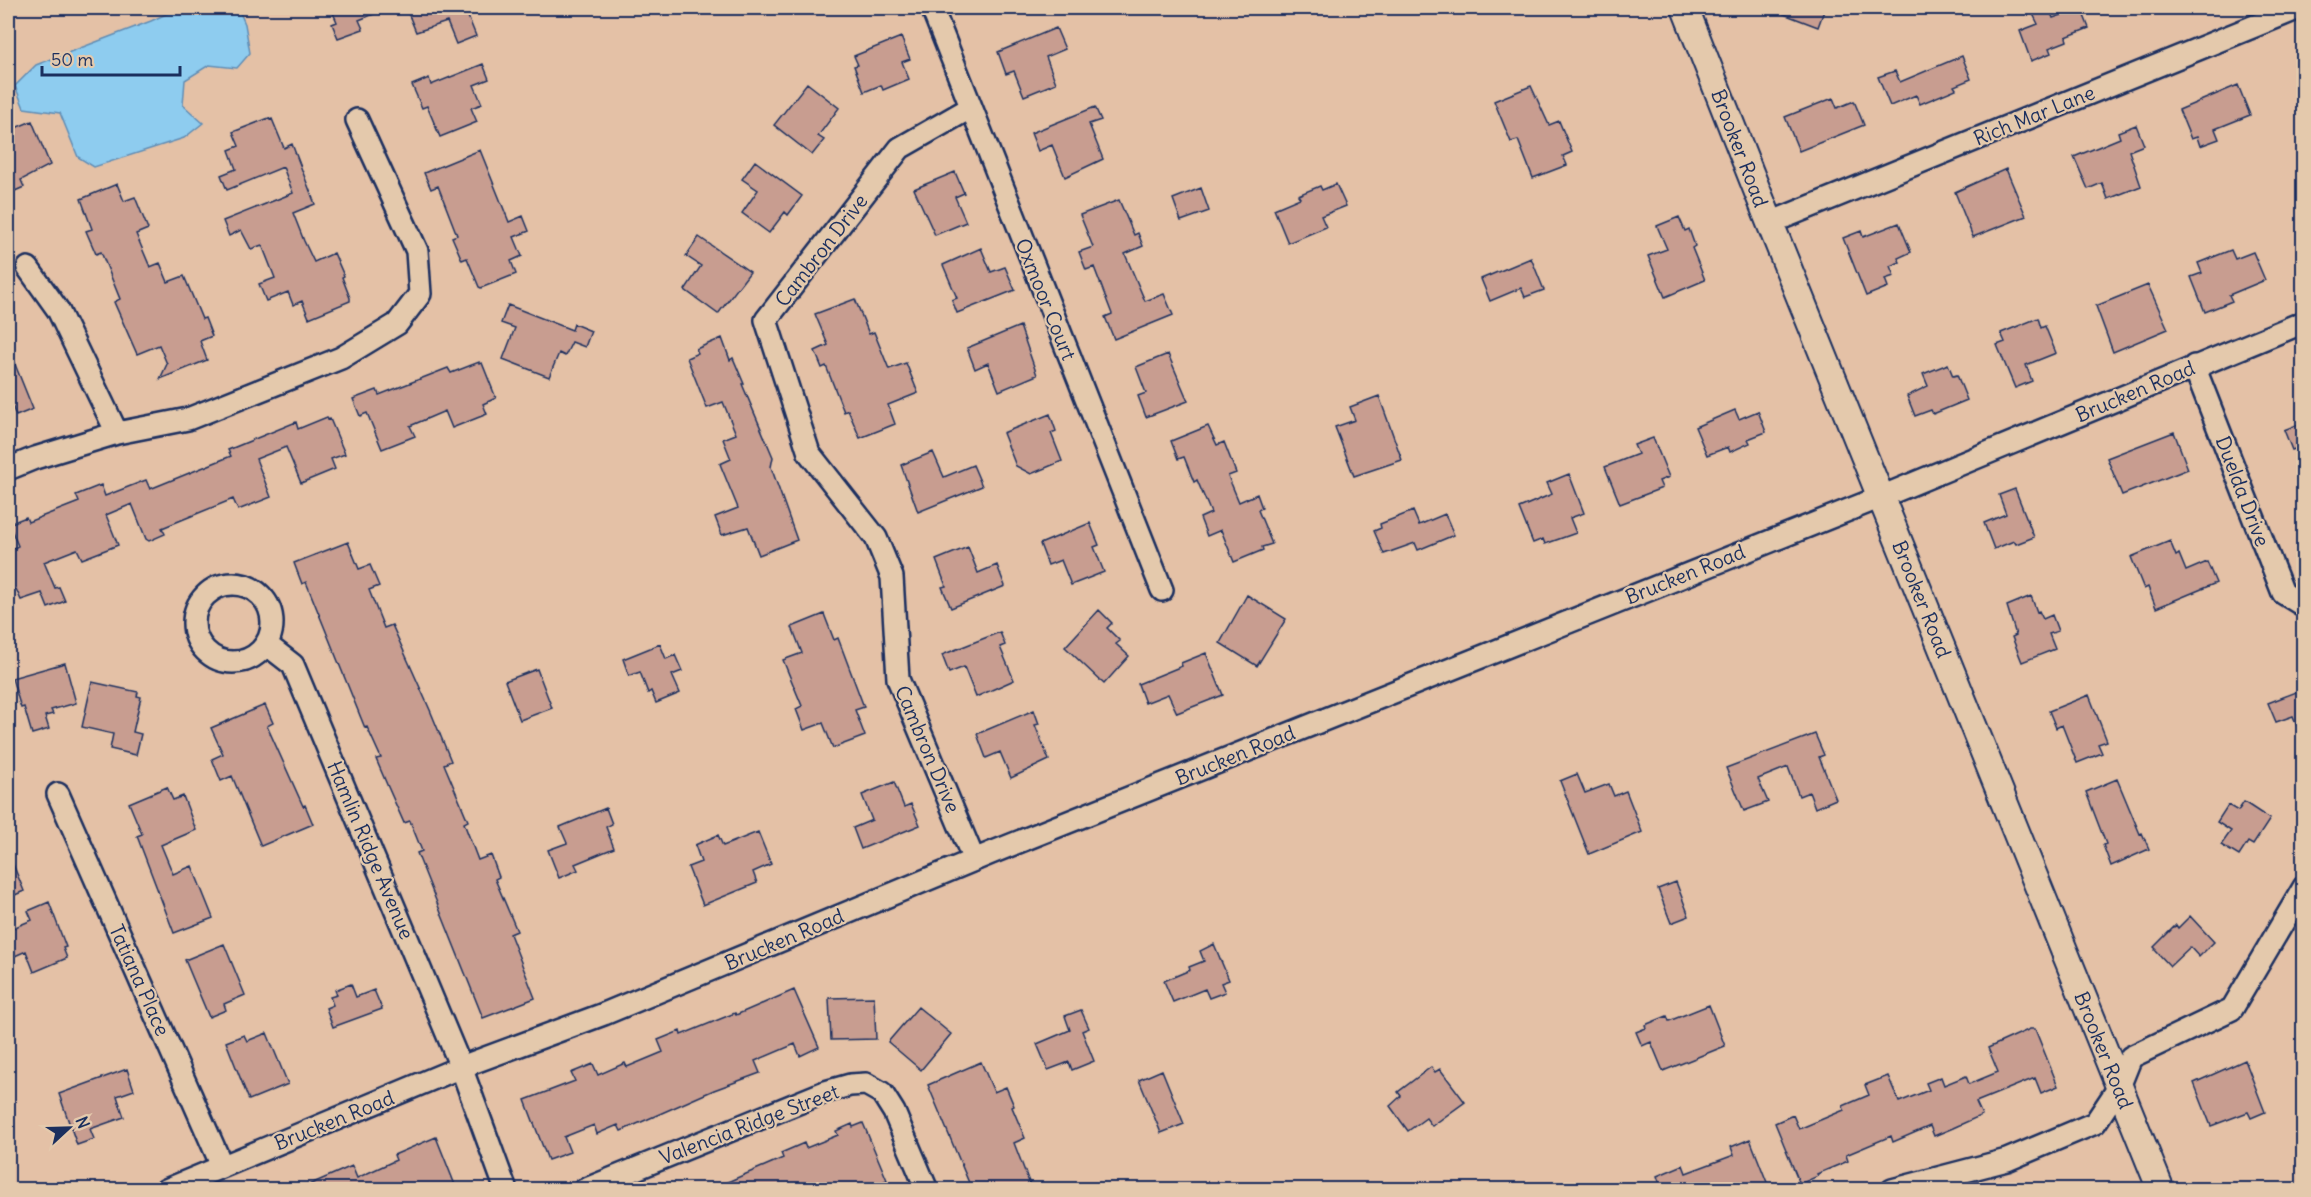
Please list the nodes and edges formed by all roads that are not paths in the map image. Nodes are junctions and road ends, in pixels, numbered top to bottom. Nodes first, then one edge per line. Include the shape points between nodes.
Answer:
1 (932, 8) edge
2 (1685, 8) edge
3 (2299, 8) edge
4 (970, 108) junction
5 (357, 120) dead end
6 (1770, 223) junction
7 (28, 268) dead end
8 (2304, 322) edge
9 (2194, 366) junction
10 (117, 433) junction
11 (8, 469) edge
12 (1881, 497) junction
13 (1162, 590) dead end
14 (2304, 606) edge
15 (266, 644) dead end
16 (58, 794) dead end
17 (974, 860) junction
18 (2304, 887) edge
19 (461, 1067) junction
20 (2119, 1087) junction
21 (222, 1166) junction
22 (166, 1190) edge
23 (506, 1190) edge
24 (584, 1190) edge
25 (927, 1190) edge
26 (1892, 1190) edge
27 (2161, 1190) edge

1 - 4 street, Oxmoor Court
2 - 6 street, Brooker Road
3 - 6 street, Rich Mar Lane
4 - 13 street, Oxmoor Court
4 - 17 street, Cambron Drive via 900,148 766,320 809,453 876,538 892,578 898,679
5 - 10 street via 417,251 420,294 397,324 341,358 188,419
6 - 12 street, Brooker Road
7 - 10 street via 58,310
8 - 9 street, Brucken Road
9 - 12 street, Brucken Road
9 - 14 street, Duelda Drive via 2283,593
10 - 11 street
12 - 17 street, Brucken Road
12 - 20 street, Brooker Road
15 - 19 street, Hamlin Ridge Avenue via 293,665
16 - 21 street, Tatiana Place
17 - 19 street, Brucken Road via 604,1014
18 - 20 street via 2232,1009 2131,1057
19 - 21 street, Brucken Road
19 - 23 street
20 - 26 street via 2095,1123 2007,1160
20 - 27 street, Brooker Road
21 - 22 street, Brucken Road
24 - 25 street, Valencia Ridge Street via 825,1092 866,1084 882,1093 894,1112

